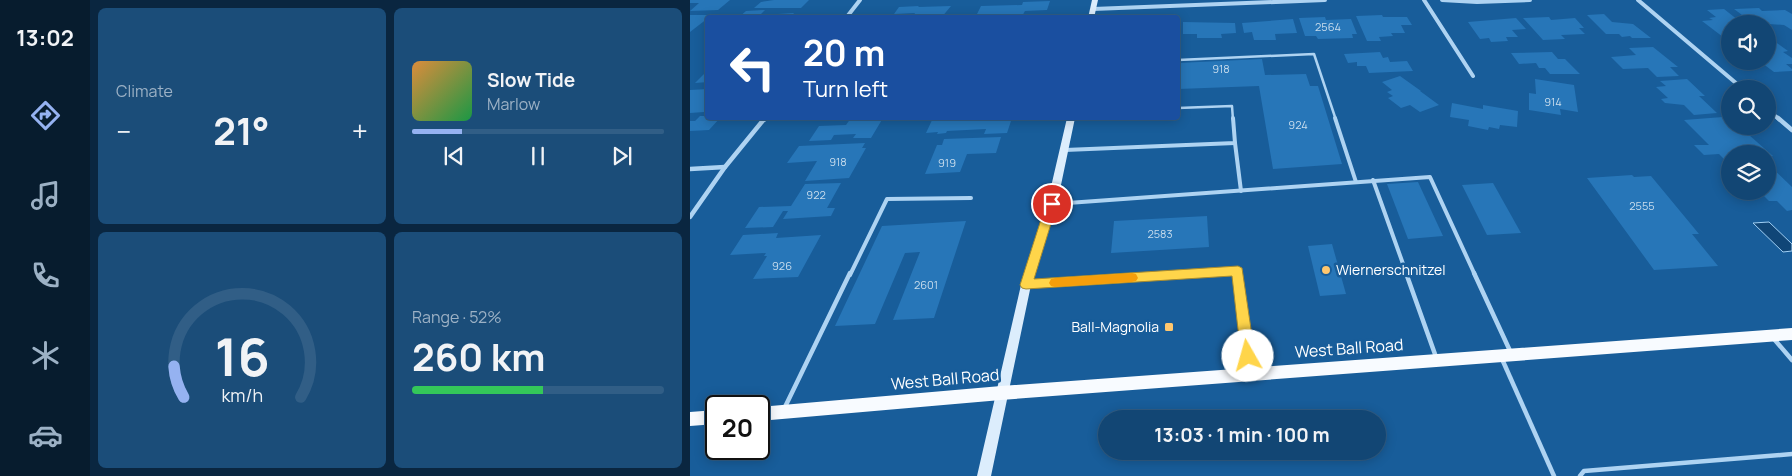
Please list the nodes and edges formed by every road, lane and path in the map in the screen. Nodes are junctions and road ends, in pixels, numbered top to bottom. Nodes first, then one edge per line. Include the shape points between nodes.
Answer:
1 (860, 0) edge
2 (1095, 0) edge
3 (1325, 0) edge
4 (1424, 0) edge
5 (1442, 0) edge
6 (1530, 0) edge
7 (1638, 0) edge
8 (1216, 2) edge
9 (1093, 9) junction
10 (848, 15) edge
11 (1092, 15) edge
12 (1180, 60) edge
13 (1473, 76) dead end
14 (1732, 80) edge
15 (1180, 108) edge
16 (1776, 117) edge
17 (763, 120) edge
18 (1071, 120) edge
19 (1792, 130) edge
20 (1235, 143) junction
21 (1065, 150) junction
22 (725, 168) junction
23 (690, 169) edge
24 (1373, 180) junction
25 (1356, 182) junction
26 (1241, 191) junction
27 (971, 198) dead end
28 (1052, 204) junction
29 (690, 217) edge
30 (1026, 285) junction
31 (1792, 334) edge
32 (1771, 336) junction
33 (1506, 355) junction
34 (1438, 360) junction
35 (1792, 360) edge
36 (1250, 374) junction
37 (1001, 393) junction
38 (783, 412) junction
39 (770, 413) edge
40 (705, 418) edge
41 (690, 419) edge
42 (1792, 454) edge
43 (984, 476) edge
44 (1554, 476) edge
45 (1580, 476) edge

1 - 10 street
2 - 9 main road
3 - 8 street
4 - 13 street
5 - 6 street
7 - 14 street
8 - 9 street
9 - 11 main road
12 - 25 lane via 1314,54
15 - 20 lane via 1232,106
16 - 19 street
17 - 22 street
18 - 21 main road
20 - 21 lane
20 - 26 lane
21 - 28 main road
22 - 23 street
22 - 29 street
24 - 25 lane
24 - 33 lane via 1430,177
24 - 34 lane
25 - 26 lane
26 - 28 lane
27 - 38 lane via 887,199
28 - 30 main road
30 - 36 lane via 1238,271
30 - 37 main road
31 - 32 main road, West Ball Road
32 - 33 main road, West Ball Road
32 - 35 lane
33 - 34 main road, West Ball Road
33 - 44 lane
34 - 36 main road, West Ball Road
36 - 37 main road, West Ball Road
37 - 38 main road, West Ball Road
37 - 43 main road
38 - 39 main road, West Ball Road
40 - 41 main road
42 - 45 lane via 1584,471

